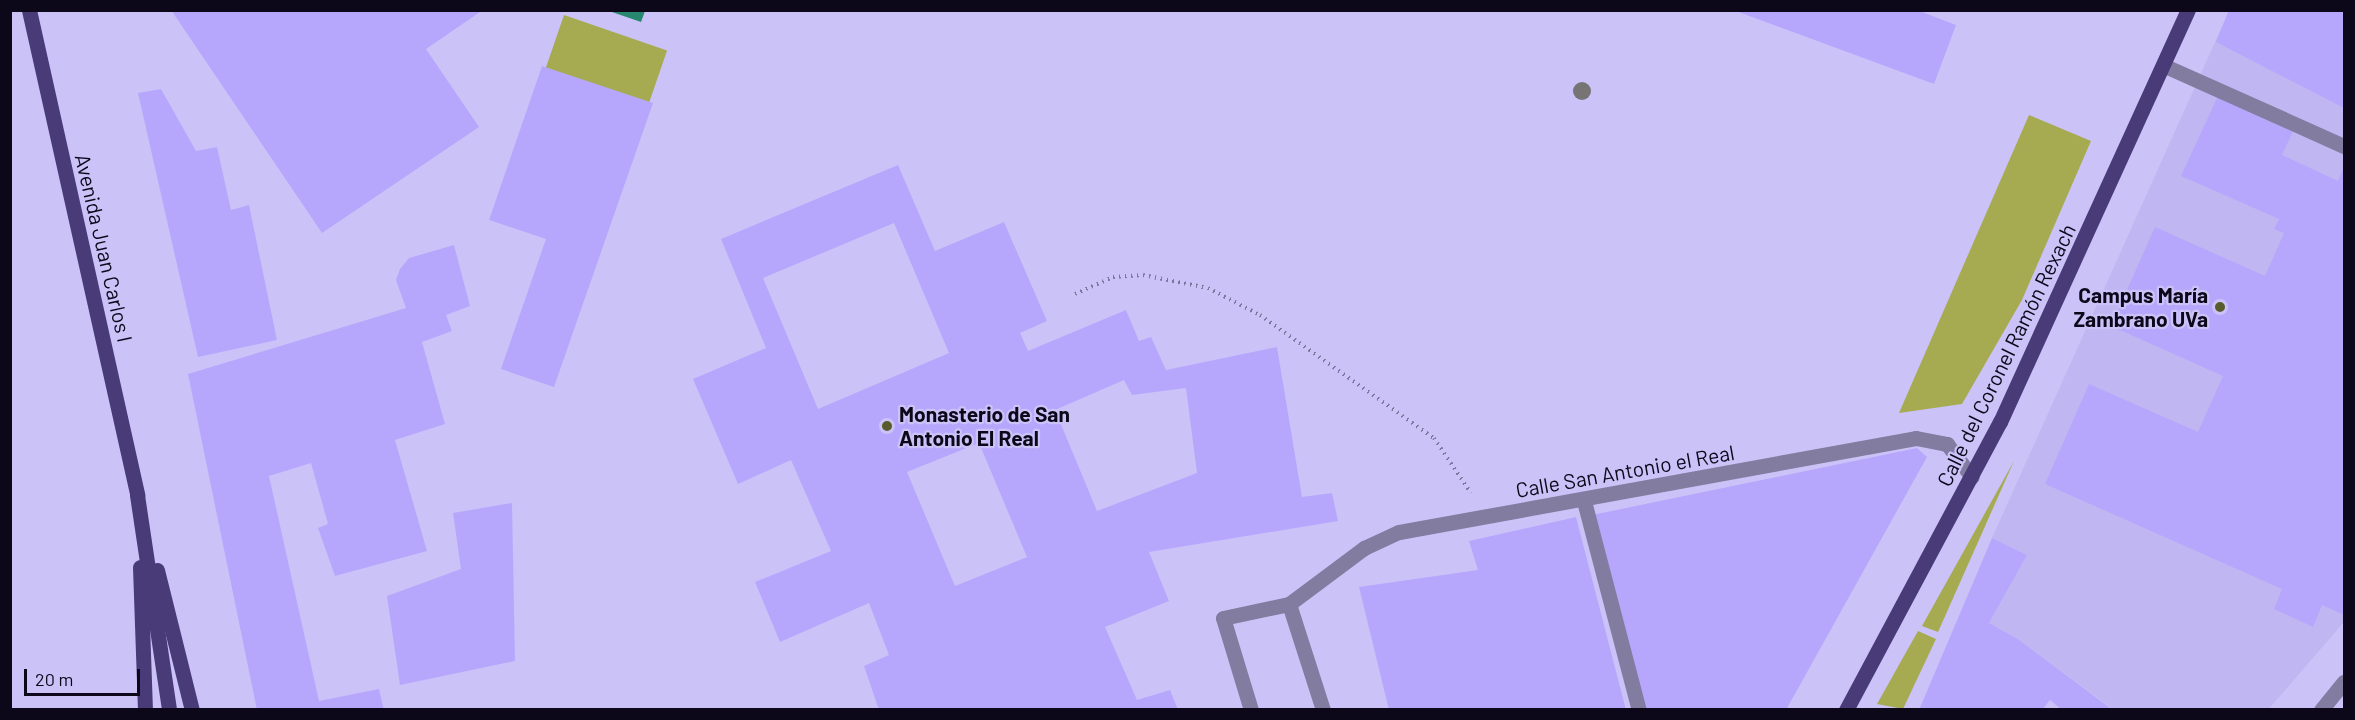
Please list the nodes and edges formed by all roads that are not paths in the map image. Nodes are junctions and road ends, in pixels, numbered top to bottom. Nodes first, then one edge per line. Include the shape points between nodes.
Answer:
1 (29, 10) edge
2 (2188, 10) edge
3 (2164, 66) junction
4 (2344, 146) edge
5 (1972, 477) junction
6 (137, 495) junction
7 (1584, 501) junction
8 (1289, 604) junction
9 (2344, 682) edge
10 (145, 710) edge
11 (169, 710) edge
12 (192, 710) edge
13 (1251, 710) edge
14 (1323, 710) edge
15 (1639, 710) edge
16 (1846, 710) edge
17 (2321, 710) edge

1 - 6 main road, Avenida Juan Carlos I
2 - 3 main road, Calle del Coronel Ramón Rexach
3 - 4 street
3 - 5 main road, Calle del Coronel Ramón Rexach
5 - 7 street, Calle San Antonio el Real via 1947,444 1916,438
5 - 16 main road, Calle del Coronel Ramón Rexach
6 - 10 main road
6 - 11 main road, Avenida Juan Carlos I
6 - 12 main road, Avenida Juan Carlos I
7 - 8 street, Calle San Antonio el Real via 1378,539
7 - 15 street
8 - 13 street, Calle San Antonio el Real via 1223,618
8 - 14 street
9 - 17 street

